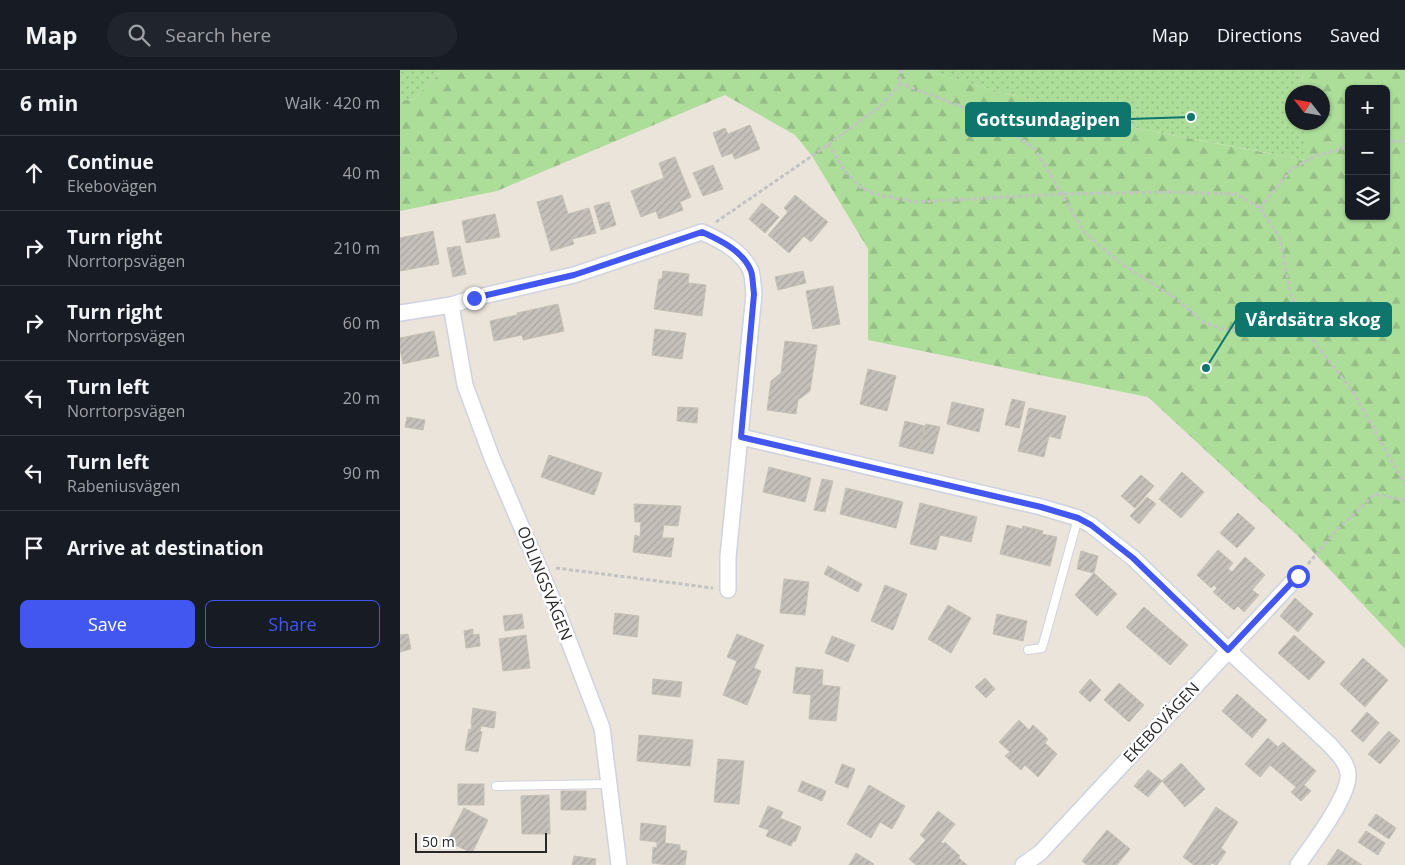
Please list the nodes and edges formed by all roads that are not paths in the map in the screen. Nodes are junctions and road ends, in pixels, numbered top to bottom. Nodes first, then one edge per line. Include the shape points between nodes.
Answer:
1 (451, 305) junction
2 (400, 313) edge
3 (741, 437) junction
4 (1078, 518) junction
5 (1298, 576) road end
6 (728, 590) road end
7 (1028, 650) dead end
8 (1228, 650) junction
9 (608, 784) junction
10 (496, 786) dead end
11 (619, 865) edge
12 (1023, 865) edge
13 (1298, 865) edge

1 - 2 street
1 - 3 street via 574,275 702,232 713,237 731,248 751,271 754,294
1 - 9 street, ODLINGSVÄGEN via 465,384 602,728
3 - 4 street
3 - 6 street via 728,557
4 - 7 lane via 1042,648
4 - 8 street via 1133,558
5 - 8 street, EKEBOVÄGEN
8 - 12 street, EKEBOVÄGEN via 1040,853
8 - 13 street via 1344,761 1348,774 1346,790
9 - 10 lane
9 - 11 street, ODLINGSVÄGEN

